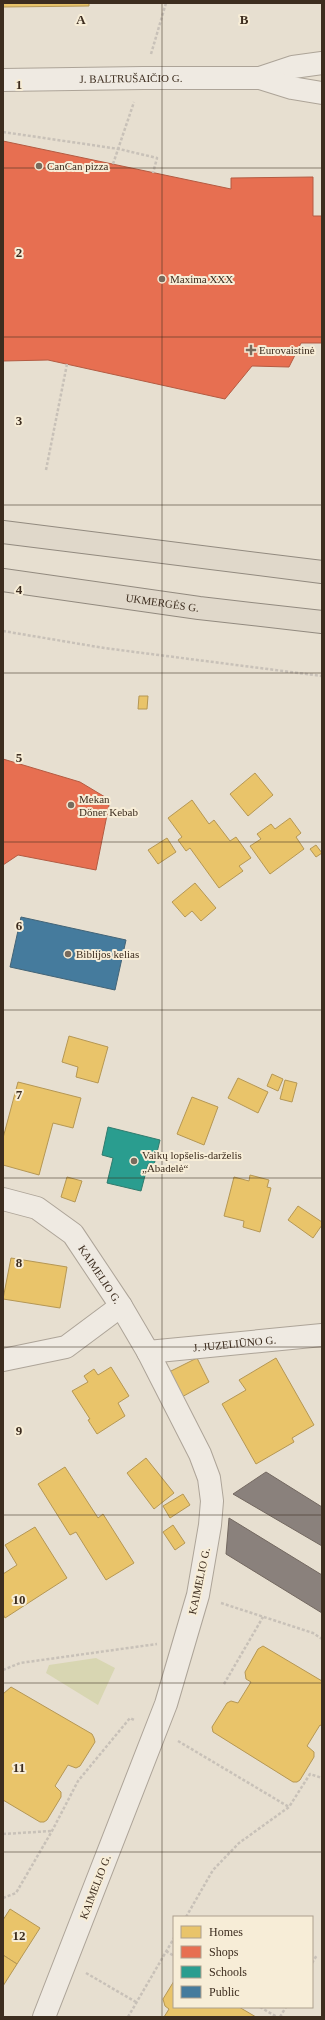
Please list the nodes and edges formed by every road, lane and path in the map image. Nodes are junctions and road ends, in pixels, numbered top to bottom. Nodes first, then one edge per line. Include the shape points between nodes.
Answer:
1 (166, 3) edge
2 (322, 63) edge
3 (142, 78) junction
4 (260, 78) junction
5 (3, 80) edge
6 (322, 93) edge
7 (3, 132) edge
8 (119, 149) junction
9 (113, 164) dead end
10 (153, 172) dead end
11 (67, 364) dead end
12 (46, 470) dead end
13 (3, 532) edge
14 (322, 572) edge
15 (3, 580) edge
16 (322, 622) edge
17 (3, 631) edge
18 (322, 676) edge
19 (3, 1199) edge
20 (121, 1306) junction
21 (322, 1335) edge
22 (148, 1352) junction
23 (3, 1360) edge
24 (198, 1595) junction
25 (263, 1617) junction
26 (322, 1639) edge
27 (182, 1649) junction
28 (3, 1670) edge
29 (224, 1684) dead end
30 (322, 1778) edge
31 (52, 1831) dead end
32 (3, 1834) edge
33 (187, 1916) edge
34 (173, 1940) edge
35 (166, 1951) junction
36 (173, 1955) edge
37 (317, 1955) dead end
38 (66, 1961) junction
39 (313, 1961) edge
40 (136, 2002) junction
41 (262, 2008) edge
42 (285, 2008) edge
43 (44, 2017) edge
44 (128, 2017) edge
45 (276, 2017) edge
46 (280, 2017) edge

1 - 3 path
2 - 4 street, J. BALTRUŠAIČIO G. via 293,67
3 - 4 street, J. BALTRUŠAIČIO G.
3 - 5 street, J. BALTRUŠAIČIO G.
3 - 8 path
4 - 6 street, J. BALTRUŠAIČIO G. via 292,88
7 - 8 path
8 - 9 path
8 - 10 path via 157,158
11 - 12 path
13 - 14 highway
15 - 16 highway, UKMERGĖS G. via 199,608
17 - 18 path via 104,648
19 - 20 street, KAIMELIO G. via 37,1208 73,1234
20 - 22 street, KAIMELIO G.
20 - 23 street via 66,1347
21 - 22 street, J. JUZELIŪNO G.
22 - 24 street, KAIMELIO G. via 200,1454 209,1478 212,1501 210,1525
24 - 25 path
24 - 27 street, KAIMELIO G.
25 - 26 path via 313,1633
25 - 29 path
27 - 28 path via 155,1644 20,1663
27 - 38 street, KAIMELIO G. via 156,1728
30 - 33 path via 310,1774 289,1807 239,1842 213,1870
31 - 32 path
34 - 35 path
35 - 36 path
35 - 40 path
37 - 39 path
38 - 40 path
38 - 43 street, KAIMELIO G.
40 - 44 path
41 - 45 path
42 - 46 path

